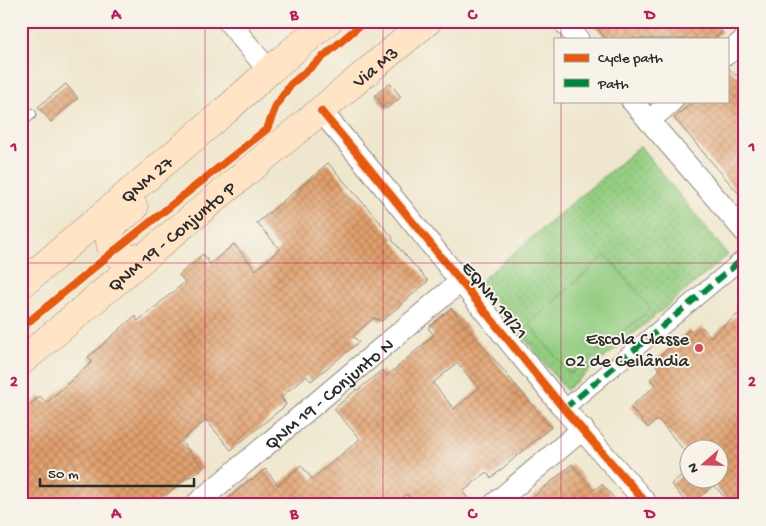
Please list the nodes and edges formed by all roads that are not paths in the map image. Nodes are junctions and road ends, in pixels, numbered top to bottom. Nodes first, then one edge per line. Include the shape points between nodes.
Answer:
1 (228, 21) edge
2 (328, 21) edge
3 (428, 21) edge
4 (563, 21) edge
5 (577, 38) edge
6 (745, 39) edge
7 (728, 53) edge
8 (270, 71) junction
9 (633, 102) edge
10 (671, 102) edge
11 (225, 111) junction
12 (321, 111) junction
13 (31, 114) dead end
14 (649, 121) junction
15 (21, 122) edge
16 (745, 232) edge
17 (146, 256) junction
18 (745, 257) edge
19 (461, 281) junction
20 (21, 286) edge
21 (21, 362) edge
22 (564, 409) junction
23 (583, 429) junction
24 (195, 505) edge
25 (493, 505) edge
26 (648, 505) edge

1 - 8 street
2 - 8 main road, QNM 27
3 - 12 main road, Via M3
4 - 5 street
6 - 7 street
8 - 11 main road, QNM 27
9 - 14 street
10 - 14 street
11 - 17 main road via 191,160 114,225 110,238 114,251 128,258
11 - 20 main road, QNM 27
12 - 17 main road, QNM 19 - Conjunto P
12 - 19 street, EQNM 19/21
13 - 15 lane
14 - 16 street
17 - 21 main road, QNM 19 - Conjunto P
18 - 22 street
19 - 22 street, EQNM 19/21
19 - 24 street, QNM 19 - Conjunto N
22 - 23 street, EQNM 19/21
23 - 25 street
23 - 26 street, EQNM 19/21

